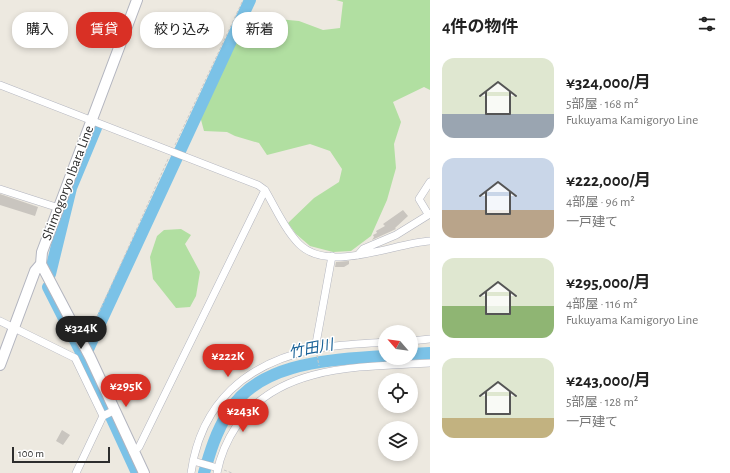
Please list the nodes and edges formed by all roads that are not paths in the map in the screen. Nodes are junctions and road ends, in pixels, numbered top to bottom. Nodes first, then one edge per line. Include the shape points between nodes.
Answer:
1 (137, 0) edge
2 (0, 85) edge
3 (92, 120) junction
4 (430, 182) edge
5 (0, 189) edge
6 (265, 190) junction
7 (59, 208) junction
8 (429, 214) edge
9 (430, 241) edge
10 (358, 255) junction
11 (332, 256) junction
12 (41, 264) junction
13 (0, 321) edge
14 (14, 328) junction
15 (430, 339) edge
16 (418, 340) edge
17 (378, 343) edge
18 (316, 350) junction
19 (430, 363) edge
20 (0, 365) edge
21 (114, 411) junction
22 (104, 416) junction
23 (134, 452) junction
24 (195, 462) junction
25 (217, 469) edge
26 (76, 473) edge
27 (144, 473) edge
28 (191, 473) edge

1 - 3 main road, Shimogoryo Ibara Line
2 - 3 street
3 - 6 street
3 - 7 main road, Shimogoryo Ibara Line
4 - 8 street via 420,199
5 - 7 street
6 - 11 street via 300,245 316,255
6 - 23 street via 139,447
7 - 12 main road, Shimogoryo Ibara Line via 42,252
8 - 10 street via 396,235 363,249
9 - 10 street
10 - 11 street
11 - 18 street
12 - 14 main road, Shimogoryo Ibara Line via 35,271
12 - 21 main road via 86,348
13 - 14 street
14 - 20 main road, Shimogoryo Ibara Line
14 - 22 street via 75,358
15 - 16 street
17 - 18 street
18 - 24 street via 279,360 254,371 232,387 211,416 200,441
19 - 25 street via 352,368 288,383 258,402 241,420 224,448
21 - 22 street
21 - 23 main road
22 - 26 street
23 - 27 main road
24 - 25 street
24 - 28 street

